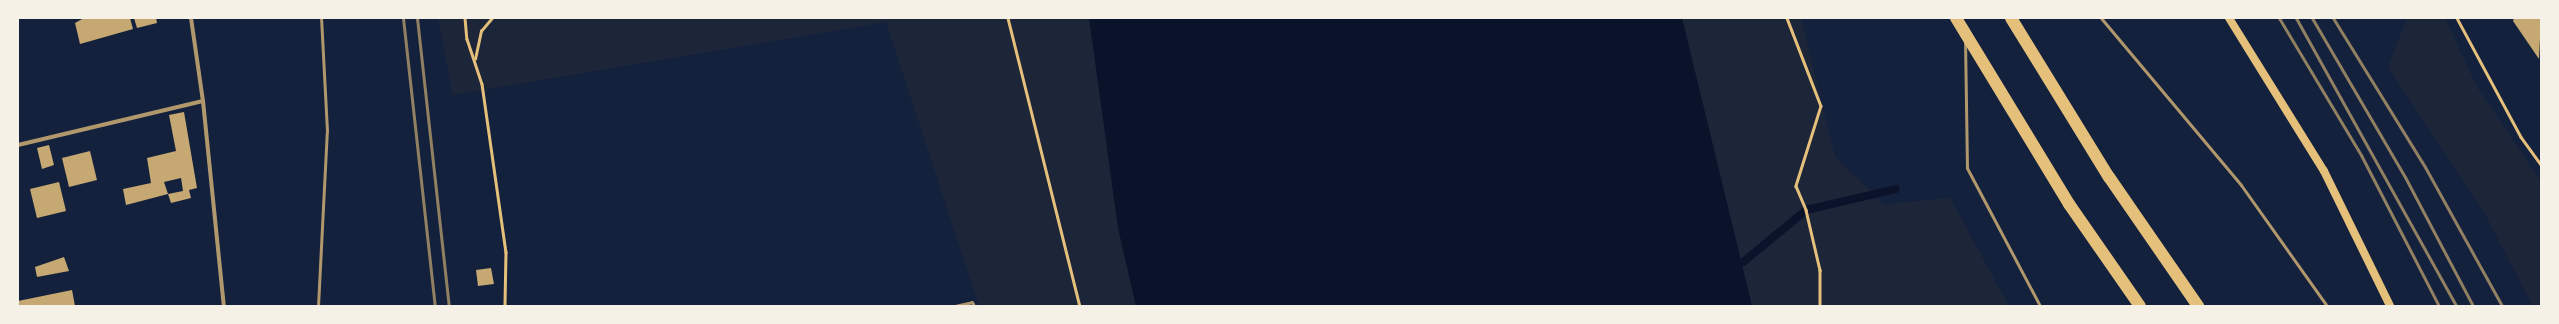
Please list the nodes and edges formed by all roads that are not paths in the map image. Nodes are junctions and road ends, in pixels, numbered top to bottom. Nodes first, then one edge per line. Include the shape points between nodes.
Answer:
1 (191, 18) edge
2 (321, 18) edge
3 (1956, 18) edge
4 (2011, 18) edge
5 (2101, 18) edge
6 (2229, 18) edge
7 (1965, 34) junction
8 (203, 101) junction
9 (18, 145) edge
10 (224, 306) edge
11 (318, 306) edge
12 (955, 306) edge
13 (974, 306) edge
14 (2040, 306) edge
15 (2140, 306) edge
16 (2198, 306) edge
17 (2327, 306) edge
18 (2390, 306) edge

1 - 8 street
2 - 11 lane via 327,131
3 - 7 highway
4 - 16 highway via 2109,177
5 - 17 lane via 2240,185
6 - 18 main road via 2324,171
7 - 14 lane via 1967,168
7 - 15 highway via 2069,204
8 - 9 street
8 - 10 street
12 - 13 lane via 972,302

